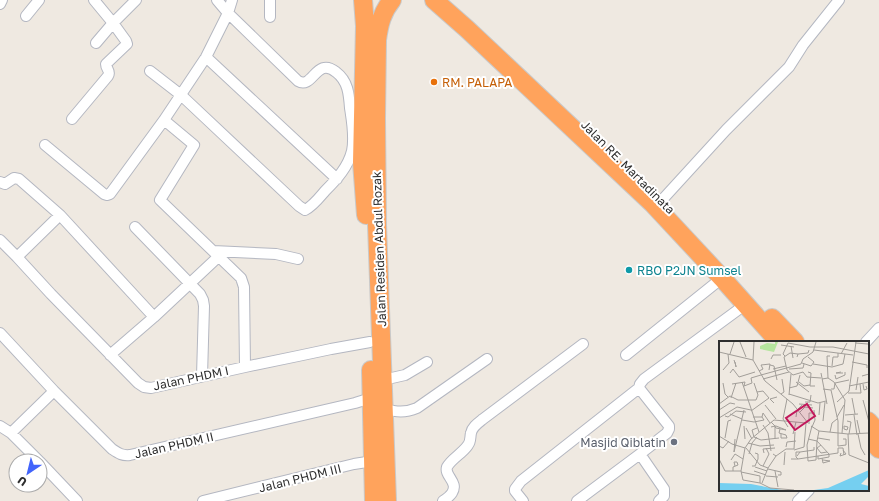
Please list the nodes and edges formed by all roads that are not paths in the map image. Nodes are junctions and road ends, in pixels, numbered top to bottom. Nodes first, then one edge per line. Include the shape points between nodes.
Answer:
1 (2, 0) edge
2 (39, 0) edge
3 (94, 0) edge
4 (136, 0) edge
5 (217, 0) edge
6 (232, 0) edge
7 (270, 0) edge
8 (363, 0) edge
9 (374, 0) edge
10 (392, 0) edge
11 (434, 0) edge
12 (452, 0) edge
13 (839, 0) edge
14 (0, 4) edge
15 (228, 13) junction
16 (26, 16) dead end
17 (270, 17) dead end
18 (113, 23) junction
19 (365, 26) junction
20 (96, 43) dead end
21 (206, 57) junction
22 (150, 71) dead end
23 (181, 95) junction
24 (72, 119) dead end
25 (164, 120) junction
26 (573, 121) junction
27 (45, 146) dead end
28 (357, 151) junction
29 (337, 179) junction
30 (0, 182) edge
31 (662, 200) junction
32 (60, 215) junction
33 (135, 227) dead end
34 (0, 240) edge
35 (701, 248) junction
36 (216, 254) junction
37 (17, 256) junction
38 (298, 258) dead end
39 (722, 278) junction
40 (190, 283) junction
41 (746, 304) junction
42 (154, 316) junction
43 (879, 328) edge
44 (0, 333) edge
45 (777, 341) edge
46 (794, 341) edge
47 (867, 341) edge
48 (370, 342) junction
49 (583, 344) dead end
50 (110, 355) junction
51 (626, 355) dead end
52 (487, 358) dead end
53 (427, 362) dead end
54 (245, 367) junction
55 (202, 376) junction
56 (383, 380) junction
57 (639, 388) junction
58 (54, 391) junction
59 (378, 404) junction
60 (0, 426) edge
61 (873, 426) edge
62 (11, 433) junction
63 (879, 449) edge
64 (30, 453) edge
65 (640, 454) junction
66 (373, 461) junction
67 (48, 471) edge
68 (808, 491) edge
69 (78, 501) edge
70 (203, 501) edge
71 (374, 501) edge
72 (388, 501) edge
73 (443, 501) edge
74 (523, 501) edge
75 (577, 501) edge
76 (659, 501) edge
77 (798, 501) edge

1 - 14 street
2 - 16 street
3 - 18 street
4 - 18 street
5 - 15 street
6 - 15 street
7 - 17 street
8 - 19 highway
9 - 19 highway
10 - 56 highway, Jalan Residen Abdul Rozak via 381,18 377,40 377,225
11 - 26 highway
12 - 26 highway, Jalan RE. Martadinata via 475,20
13 - 31 street via 789,67 726,130
15 - 21 street
15 - 28 street via 300,83 307,82 322,68 330,68 341,76 349,91
18 - 20 street
18 - 24 street via 127,44 106,64 109,74
19 - 28 highway, Jalan Residen Abdul Rozak
21 - 23 street
21 - 29 street
22 - 23 street
23 - 25 street
23 - 29 street via 302,209 312,206
25 - 27 street via 113,192 108,195
25 - 36 street via 194,145 160,200
26 - 31 highway, Jalan RE. Martadinata
26 - 35 highway via 653,204
28 - 29 street
28 - 48 highway, Jalan Residen Abdul Rozak via 362,162
30 - 32 street via 5,184 14,178 19,179
31 - 35 highway, Jalan RE. Martadinata
32 - 37 street
32 - 42 street
33 - 40 street
34 - 37 street, Jalan PHDM I
35 - 39 highway
35 - 46 highway, Jalan RE. Martadinata
36 - 38 street via 276,254
36 - 40 street
36 - 54 street via 243,281
37 - 50 street, Jalan PHDM I
39 - 41 highway
39 - 51 street
40 - 42 street
40 - 55 street via 200,294 204,306
41 - 45 highway
41 - 57 street via 644,379
42 - 50 street
43 - 47 street
44 - 58 street, Jalan PHDM II
48 - 54 street, Jalan PHDM I
48 - 59 highway, Jalan Residen Abdul Rozak
49 - 73 street via 474,428 470,443 447,468 454,488 452,494
50 - 55 street, Jalan PHDM I via 144,387 151,388
52 - 59 street via 417,408 396,412
53 - 56 street via 405,375
54 - 55 street, Jalan PHDM I
56 - 59 highway, Jalan Residen Abdul Rozak
57 - 65 street via 669,426 667,433
57 - 74 street via 521,481 514,489
58 - 59 street, Jalan PHDM II via 112,449 125,456 355,403
58 - 62 street
59 - 66 highway, Jalan Residen Abdul Rozak
59 - 72 highway, Jalan Residen Abdul Rozak
60 - 62 street
61 - 63 highway
62 - 64 street
65 - 75 street
65 - 76 street via 664,489 664,496
66 - 70 street, Jalan PHDM III
66 - 71 highway, Jalan Residen Abdul Rozak
67 - 69 street
68 - 77 street

